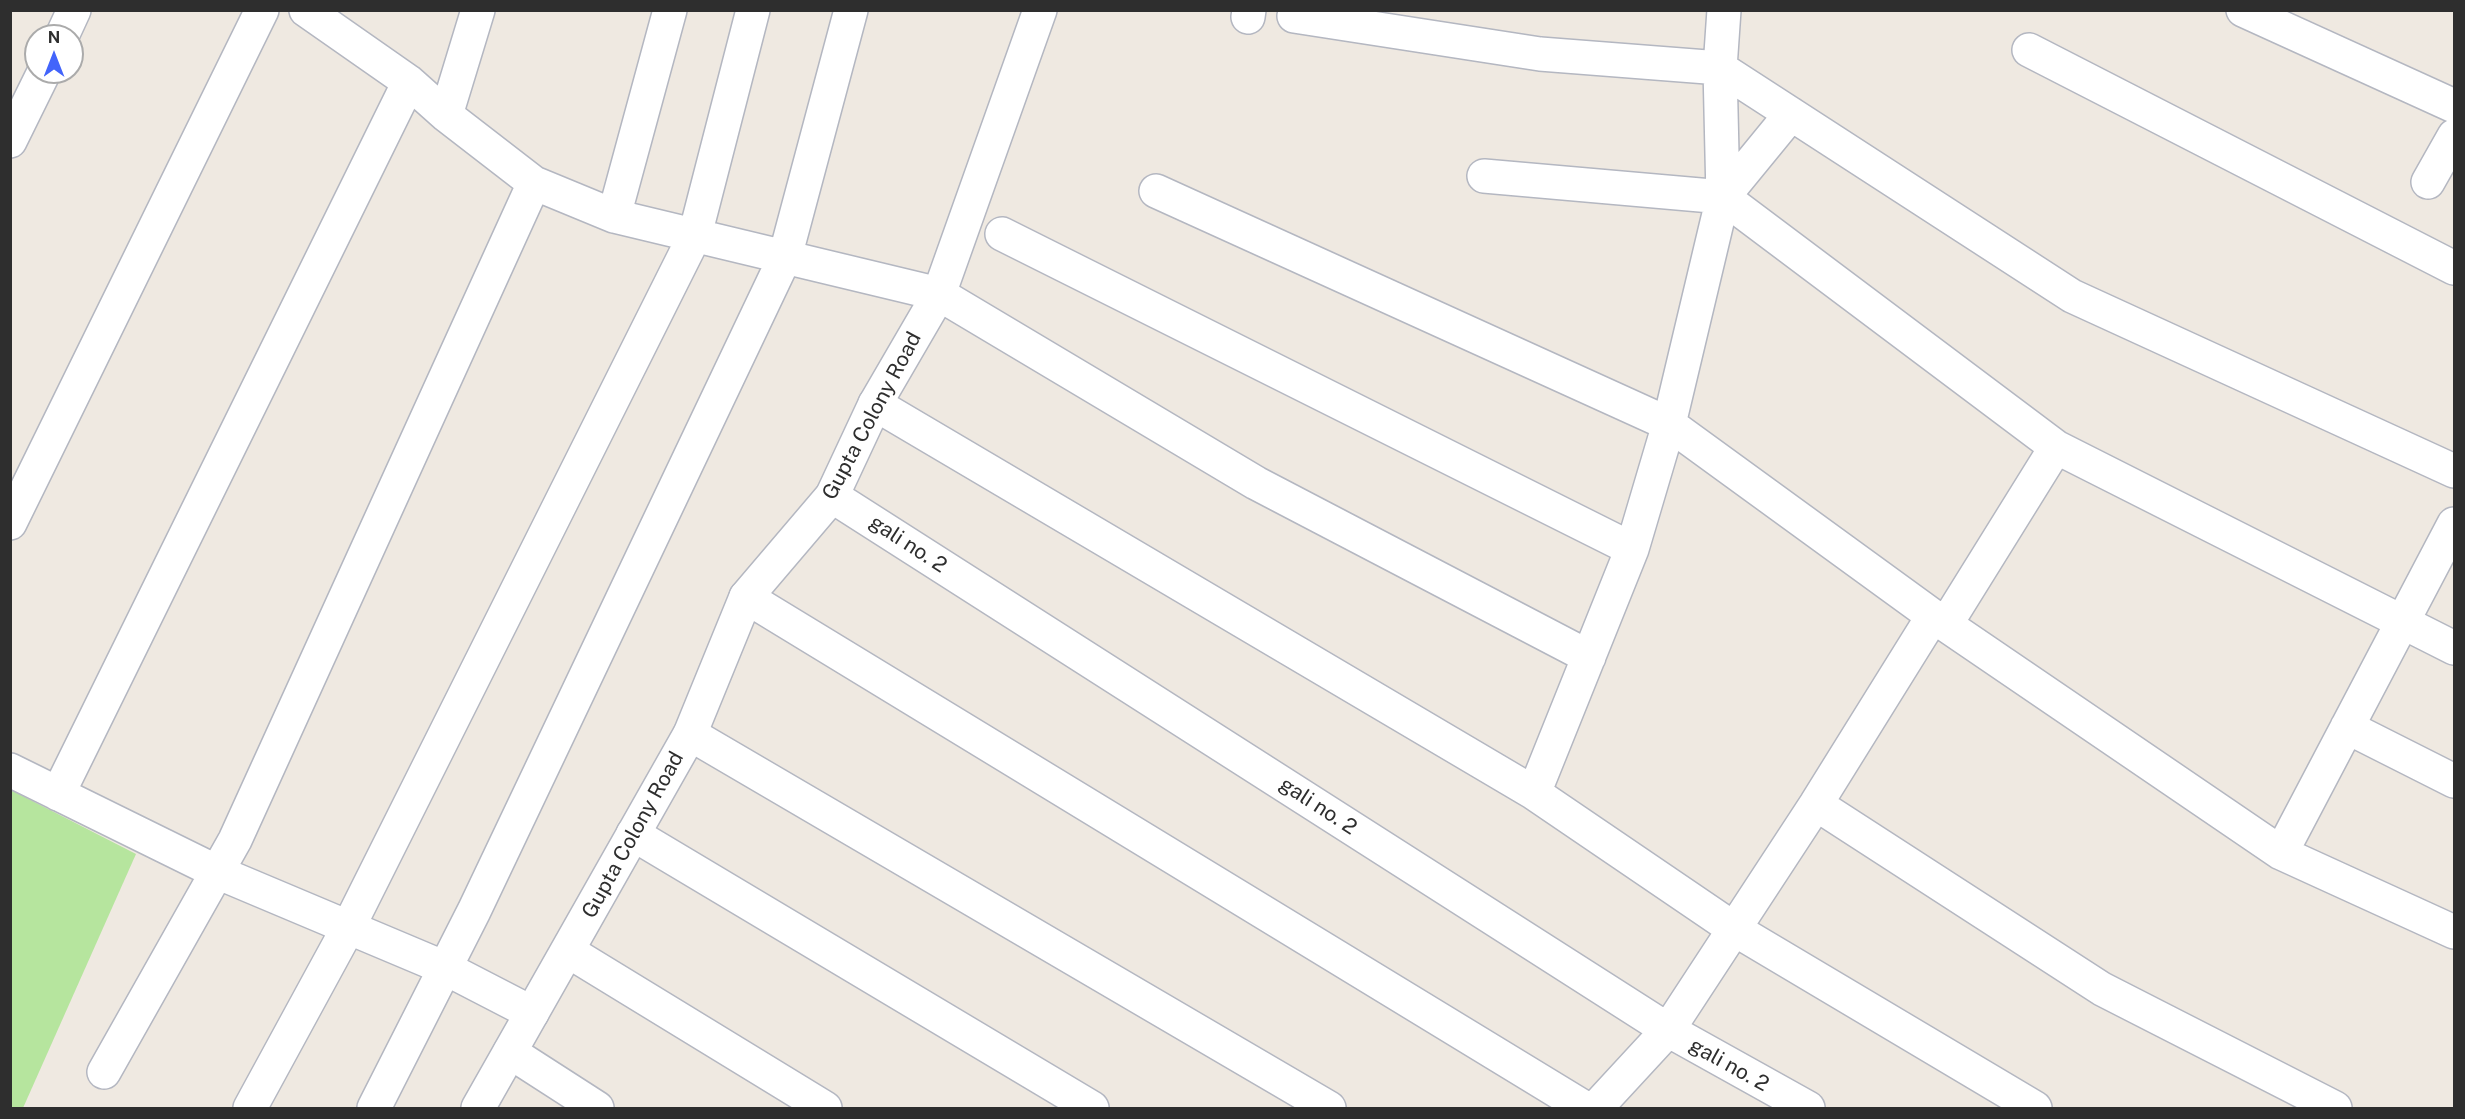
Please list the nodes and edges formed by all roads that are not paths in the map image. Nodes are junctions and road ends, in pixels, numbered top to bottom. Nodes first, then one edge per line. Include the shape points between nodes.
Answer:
1 (74, 10) edge
2 (262, 10) edge
3 (306, 10) edge
4 (478, 10) edge
5 (670, 10) edge
6 (753, 10) edge
7 (851, 10) edge
8 (1040, 10) edge
9 (1724, 10) edge
10 (2242, 10) edge
11 (1294, 16) dead end
12 (68, 24) edge
13 (2029, 50) dead end
14 (1720, 68) junction
15 (409, 82) junction
16 (38, 84) edge
17 (2454, 106) edge
18 (1791, 114) junction
19 (446, 115) junction
20 (2454, 136) edge
21 (10, 141) edge
22 (1484, 176) dead end
23 (2428, 182) dead end
24 (534, 183) junction
25 (1156, 191) dead end
26 (1723, 197) junction
27 (614, 216) junction
28 (1002, 234) dead end
29 (695, 235) junction
30 (785, 257) junction
31 (2454, 268) edge
32 (939, 294) junction
33 (874, 404) junction
34 (1669, 424) junction
35 (2056, 447) junction
36 (2454, 471) edge
37 (832, 496) junction
38 (10, 523) edge
39 (2454, 524) edge
40 (1632, 549) junction
41 (746, 597) junction
42 (1939, 620) junction
43 (2403, 622) junction
44 (2454, 648) edge
45 (1589, 657) junction
46 (2348, 727) junction
47 (690, 734) junction
48 (10, 770) edge
49 (2454, 781) edge
50 (1534, 793) junction
51 (58, 794) junction
52 (1816, 804) junction
53 (633, 834) junction
54 (2282, 853) junction
55 (217, 872) junction
56 (348, 928) junction
57 (1734, 928) junction
58 (2454, 932) edge
59 (568, 951) junction
60 (445, 968) junction
61 (532, 1013) junction
62 (1668, 1030) junction
63 (510, 1052) junction
64 (104, 1072) dead end
65 (250, 1108) edge
66 (374, 1108) edge
67 (478, 1108) edge
68 (597, 1108) edge
69 (825, 1108) edge
70 (1092, 1108) edge
71 (1329, 1108) edge
72 (1585, 1108) edge
73 (1596, 1108) edge
74 (1808, 1108) edge
75 (2035, 1108) edge
76 (2335, 1108) edge

1 - 12 street
2 - 38 street
3 - 15 street
4 - 19 street
5 - 27 street
6 - 29 street
7 - 30 street
8 - 32 street, Gupta Colony Road
9 - 14 street
10 - 17 street
11 - 14 street via 1540,54
13 - 31 street
14 - 18 street
14 - 26 street
15 - 19 street
15 - 51 street
16 - 21 street
18 - 26 street
18 - 36 street via 2072,296
19 - 24 street
20 - 23 street
22 - 26 street
24 - 27 street
24 - 55 street
25 - 34 street
26 - 34 street
26 - 35 street
27 - 29 street
28 - 40 street
29 - 30 street
29 - 56 street
30 - 32 street
30 - 60 street
32 - 33 street, Gupta Colony Road
32 - 45 street via 1256,483
33 - 37 street, Gupta Colony Road
33 - 50 street
34 - 40 street
34 - 42 street
35 - 42 street
35 - 43 street
37 - 41 street, Gupta Colony Road
37 - 62 street, gali no. 2
39 - 43 street
40 - 45 street
41 - 47 street, Gupta Colony Road
41 - 72 street
42 - 52 street
42 - 54 street
43 - 44 street
43 - 46 street
45 - 50 street
46 - 49 street
46 - 54 street
47 - 53 street, Gupta Colony Road
47 - 71 street
48 - 51 street
50 - 57 street
51 - 55 street
52 - 57 street
52 - 76 street via 2102,988
53 - 59 street, Gupta Colony Road
53 - 70 street
54 - 58 street
55 - 56 street
55 - 64 street
56 - 60 street
56 - 65 street
57 - 62 street
57 - 75 street
59 - 61 street, Gupta Colony Road
59 - 69 street
60 - 61 street
60 - 66 street
61 - 63 street, Gupta Colony Road
62 - 73 street
62 - 74 street, gali no. 2
63 - 67 street, Gupta Colony Road
63 - 68 street

